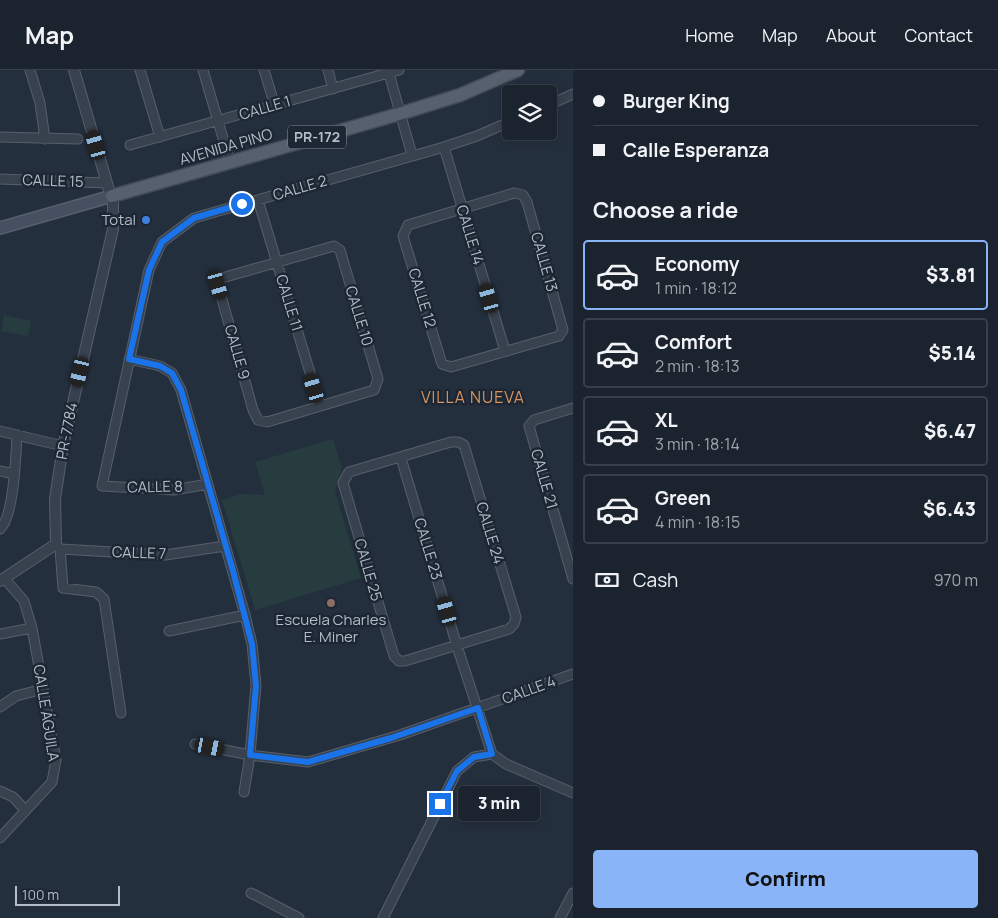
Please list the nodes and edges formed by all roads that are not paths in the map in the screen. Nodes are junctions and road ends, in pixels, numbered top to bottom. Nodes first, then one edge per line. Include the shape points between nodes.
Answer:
1 (30, 70) edge
2 (74, 70) edge
3 (140, 70) edge
4 (203, 70) edge
5 (264, 70) edge
6 (328, 70) edge
7 (399, 70) edge
8 (389, 71) edge
9 (514, 71) edge
10 (333, 89) junction
11 (573, 94) edge
12 (557, 101) edge
13 (275, 106) junction
14 (399, 114) junction
15 (218, 122) junction
16 (502, 125) edge
17 (0, 137) edge
18 (160, 137) junction
19 (45, 139) junction
20 (78, 139) dead end
21 (130, 145) dead end
22 (444, 147) junction
23 (412, 155) junction
24 (230, 162) junction
25 (0, 179) edge
26 (107, 183) junction
27 (112, 196) junction
28 (258, 200) junction
29 (462, 209) junction
30 (0, 228) edge
31 (277, 262) junction
32 (505, 352) junction
33 (129, 359) junction
34 (320, 406) junction
35 (573, 408) edge
36 (0, 431) edge
37 (17, 435) junction
38 (64, 446) junction
39 (401, 458) junction
40 (0, 471) edge
41 (14, 474) junction
42 (208, 484) junction
43 (102, 486) joint
44 (0, 529) edge
45 (225, 546) junction
46 (58, 547) junction
47 (2, 579) edge
48 (573, 579) edge
49 (245, 615) junction
50 (32, 628) junction
51 (169, 631) dead end
52 (0, 634) edge
53 (457, 646) junction
54 (573, 674) edge
55 (44, 689) junction
56 (0, 707) edge
57 (478, 708) junction
58 (121, 712) dead end
59 (195, 744) dead end
60 (492, 754) junction
61 (250, 755) junction
62 (0, 791) edge
63 (244, 792) dead end
64 (573, 793) edge
65 (25, 810) junction
66 (0, 838) edge
67 (251, 893) dead end
68 (573, 893) edge
69 (299, 918) edge
70 (383, 918) edge
71 (560, 918) edge

1 - 19 street via 40,103
2 - 26 street, PR-7784
3 - 18 street
4 - 15 street
5 - 13 street
6 - 10 street
7 - 8 street, CALLE 1
8 - 10 street, CALLE 1
8 - 14 street
9 - 14 main road, AVENIDA PINO / PR-172 via 460,95
10 - 13 street, CALLE 1
11 - 12 street
13 - 15 street, CALLE 1
14 - 23 street
14 - 24 main road, AVENIDA PINO / PR-172
15 - 18 street, CALLE 1
15 - 24 street
16 - 22 street, CALLE 2
17 - 19 street
18 - 21 street, CALLE 1
19 - 20 street
22 - 23 street, CALLE 2
22 - 29 street, CALLE 14
23 - 28 street, CALLE 2
24 - 27 main road, AVENIDA PINO / PR-172
25 - 26 street, CALLE 15
26 - 27 street, PR-7784
27 - 30 main road, PR-172
27 - 38 street, PR-7784 / PR-7784 via 113,228
28 - 31 street, CALLE 11
28 - 33 street, CALLE 2 via 194,218 162,242 149,270
29 - 32 street, CALLE 14
29 - 32 street, CALLE 12 via 408,225 403,236 442,364 451,367
29 - 32 street, CALLE 13 via 514,193 523,195 527,202 563,330 559,336
31 - 34 street, CALLE 11
31 - 34 street, CALLE 10 via 334,246 340,250 378,379 374,390
31 - 34 street, CALLE 9 via 222,278 218,285 253,410 258,420 267,422
33 - 42 street via 160,366 172,373 181,390
33 - 43 street, CALLE 2
35 - 48 street, CALLE 21 via 534,420 528,426
36 - 37 street
37 - 38 street
37 - 41 street
38 - 46 street, PR-7784 / PR-7784 via 55,500
39 - 53 street, CALLE 23
39 - 53 street, CALLE 25 via 349,472 343,483 374,592 398,661
39 - 53 street, CALLE 24 via 451,442 464,445 516,617 509,629
40 - 41 street
41 - 44 street via 6,522
42 - 43 street, CALLE 8 via 174,490
42 - 45 street
45 - 46 street, CALLE 7 via 165,555
45 - 49 street
46 - 47 street
46 - 58 street via 63,588 96,592 104,599
47 - 50 street, CALLE ÁGUILA via 24,601
49 - 51 street
49 - 61 street via 256,686
50 - 52 street
50 - 55 street, CALLE ÁGUILA
53 - 57 street, CALLE 23
54 - 57 street, CALLE 4
55 - 56 street via 16,696
55 - 65 street, CALLE ÁGUILA via 56,760 52,782
57 - 60 street, CALLE 23
57 - 61 street, CALLE 4 via 308,762
59 - 61 street, CALLE 4
60 - 64 street via 506,764
60 - 70 street via 474,757 457,771
61 - 63 street
62 - 65 street via 13,797
65 - 66 street, CALLE ÁGUILA
67 - 69 street
68 - 71 street

